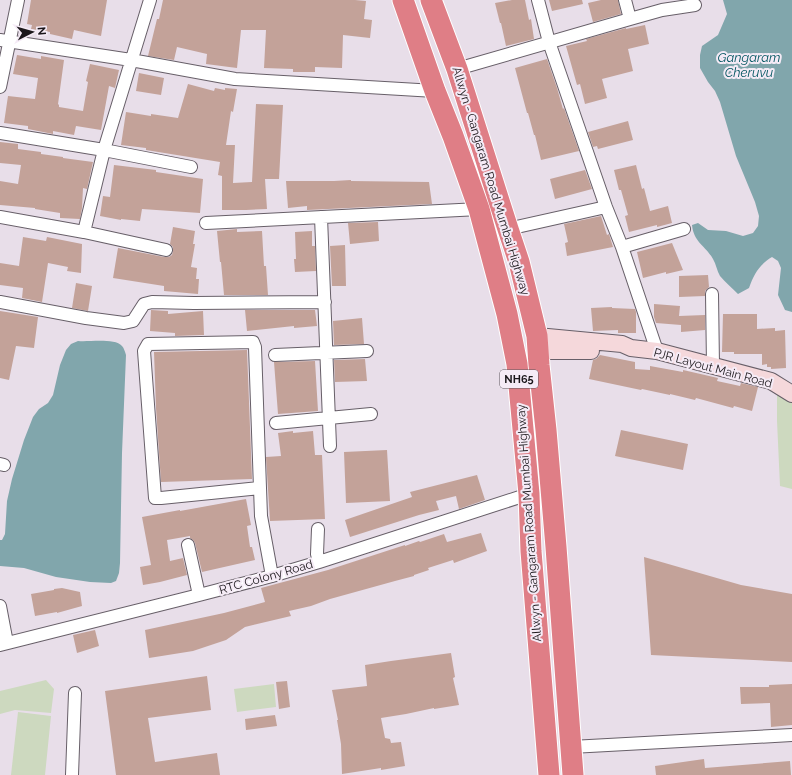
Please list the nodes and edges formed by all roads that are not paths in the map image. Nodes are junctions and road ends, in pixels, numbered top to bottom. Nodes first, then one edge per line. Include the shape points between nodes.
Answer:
1 (18, 0) edge
2 (150, 0) edge
3 (403, 0) edge
4 (431, 0) edge
5 (538, 0) edge
6 (625, 0) edge
7 (695, 5) dead end
8 (630, 19) junction
9 (5, 41) edge
10 (549, 42) junction
11 (131, 60) junction
12 (457, 70) junction
13 (0, 87) edge
14 (435, 91) junction
15 (0, 133) edge
16 (104, 150) junction
17 (485, 157) junction
18 (463, 165) junction
19 (191, 167) dead end
20 (492, 177) junction
21 (470, 185) junction
22 (606, 207) junction
23 (479, 209) junction
24 (0, 217) edge
25 (321, 217) junction
26 (206, 223) dead end
27 (508, 229) junction
28 (684, 229) dead end
29 (84, 232) junction
30 (622, 247) junction
31 (166, 250) dead end
32 (712, 294) dead end
33 (0, 302) edge
34 (325, 302) junction
35 (538, 345) junction
36 (367, 351) dead end
37 (657, 351) junction
38 (326, 354) junction
39 (275, 355) dead end
40 (713, 366) junction
41 (792, 394) edge
42 (371, 414) dead end
43 (329, 417) junction
44 (276, 423) dead end
45 (330, 446) dead end
46 (260, 488) junction
47 (529, 494) junction
48 (318, 529) dead end
49 (188, 545) dead end
50 (319, 562) junction
51 (272, 576) junction
52 (199, 595) junction
53 (0, 606) edge
54 (3, 644) edge
55 (75, 693) dead end
56 (792, 735) edge
57 (571, 747) junction
58 (72, 775) edge
59 (549, 775) edge
60 (573, 775) edge

1 - 9 street
2 - 11 street
3 - 14 highway, Allwyn - Gangaram Road Mumbai Highway / NH65
4 - 12 highway, Allwyn - Gangaram Road Mumbai Highway / NH65
5 - 10 street
6 - 8 street
7 - 8 street via 662,10
8 - 10 street
9 - 11 street
9 - 13 street
10 - 12 street
10 - 22 street
11 - 14 street via 235,79
11 - 16 street
12 - 17 highway, Allwyn - Gangaram Road Mumbai Highway / NH65
14 - 18 highway, Allwyn - Gangaram Road Mumbai Highway / NH65
15 - 16 street
16 - 19 street
16 - 29 street
17 - 18 highway
17 - 20 highway, Allwyn - Gangaram Road Mumbai Highway / NH65
18 - 21 highway, Allwyn - Gangaram Road Mumbai Highway / NH65
20 - 21 highway
20 - 27 highway, Allwyn - Gangaram Road Mumbai Highway / NH65
21 - 23 highway, Allwyn - Gangaram Road Mumbai Highway / NH65
22 - 27 street
22 - 30 street
23 - 25 street
23 - 47 highway, Allwyn - Gangaram Road Mumbai Highway / NH65 via 507,314 517,364
24 - 29 street
25 - 26 street
25 - 34 street
27 - 35 highway, Allwyn - Gangaram Road Mumbai Highway / NH65 via 519,262
28 - 30 street
29 - 31 street
30 - 37 street
32 - 40 street
33 - 34 street via 124,323 133,321 144,304 152,302
34 - 38 street
35 - 37 street, PJR Layout Main Road via 622,344 631,348
35 - 57 highway, Allwyn - Gangaram Road Mumbai Highway / NH65
36 - 38 street
37 - 40 street, PJR Layout Main Road
38 - 39 street
38 - 43 street
40 - 41 street, PJR Layout Main Road via 771,381
42 - 43 street
43 - 44 street
43 - 45 street
46 - 46 street via 256,347 253,342 148,344 144,351 155,498
46 - 51 street via 261,516
47 - 50 street, RTC Colony Road
47 - 59 highway, Allwyn - Gangaram Road Mumbai Highway / NH65 via 531,551
48 - 50 street
49 - 52 street
50 - 51 street, RTC Colony Road
51 - 52 street, RTC Colony Road
52 - 54 street, RTC Colony Road
53 - 54 street
55 - 58 street
56 - 57 street
57 - 60 highway, Allwyn - Gangaram Road Mumbai Highway / NH65

